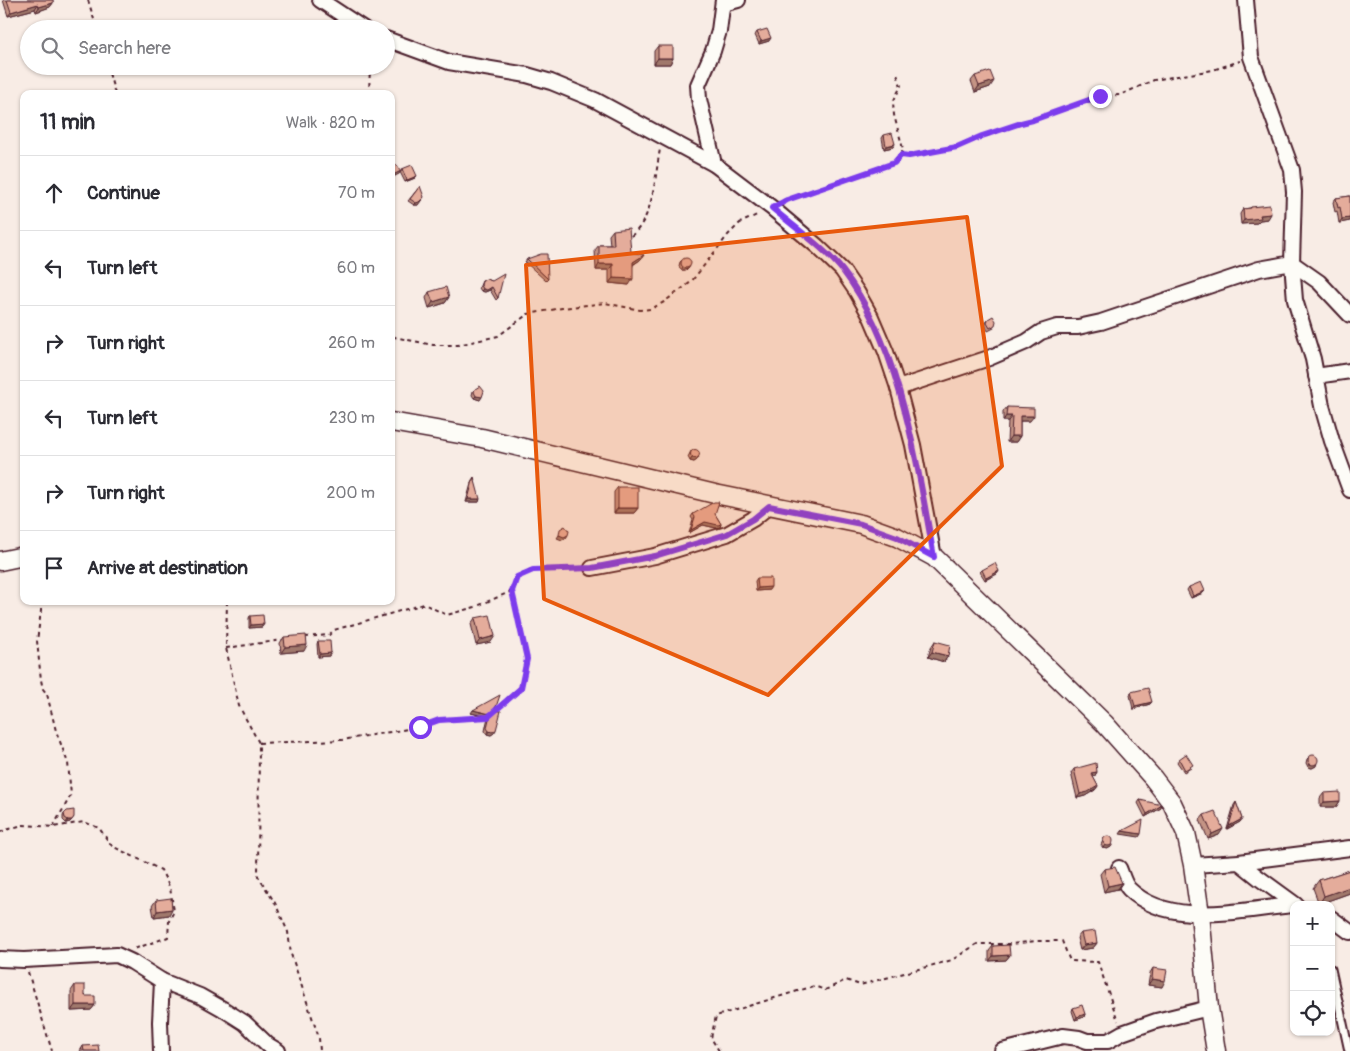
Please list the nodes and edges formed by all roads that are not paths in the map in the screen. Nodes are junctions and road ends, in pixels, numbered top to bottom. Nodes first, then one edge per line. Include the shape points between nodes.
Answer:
1 (320, 0) edge
2 (738, 0) edge
3 (1246, 0) edge
4 (723, 2) edge
5 (350, 20) edge
6 (395, 42) edge
7 (714, 164) junction
8 (1292, 263) junction
9 (1350, 315) edge
10 (1350, 371) edge
11 (1316, 376) junction
12 (898, 388) junction
13 (395, 423) edge
14 (1350, 490) edge
15 (769, 506) junction
16 (20, 557) edge
17 (934, 557) junction
18 (0, 561) edge
19 (592, 568) road end
20 (1350, 848) edge
21 (1240, 862) junction
22 (1193, 865) junction
23 (1119, 868) dead end
24 (1290, 901) edge
25 (1290, 905) edge
26 (1200, 914) junction
27 (1335, 921) edge
28 (1350, 932) edge
29 (0, 960) edge
30 (162, 981) junction
31 (1335, 987) edge
32 (1209, 1008) junction
33 (162, 1051) edge
34 (278, 1051) edge
35 (1002, 1051) edge
36 (1216, 1051) edge
37 (1349, 1051) edge

1 - 5 street
2 - 4 street
3 - 8 street via 1251,57 1292,170
4 - 7 street via 713,51 698,85
6 - 7 street via 449,62 551,82 595,100
7 - 12 street via 772,208 842,270 871,317
8 - 9 street via 1318,282
8 - 11 street via 1295,300
8 - 12 street via 1259,269 1101,322 1041,332 989,358
10 - 11 street
11 - 14 street via 1332,441
12 - 17 street via 913,445
13 - 15 street via 482,438
15 - 17 street via 861,524 897,537
15 - 19 street via 727,534 655,556
16 - 18 street
17 - 22 street via 1105,724 1153,778 1172,803 1186,833
20 - 21 street
21 - 22 street
21 - 24 street
22 - 26 street
23 - 26 street via 1128,888 1149,902 1165,909
25 - 26 street
26 - 32 street
27 - 28 street
29 - 30 street via 118,955
30 - 33 street
30 - 34 street via 223,1009
31 - 37 lane
32 - 35 street via 1156,1021 1108,1041 1063,1036
32 - 36 street

